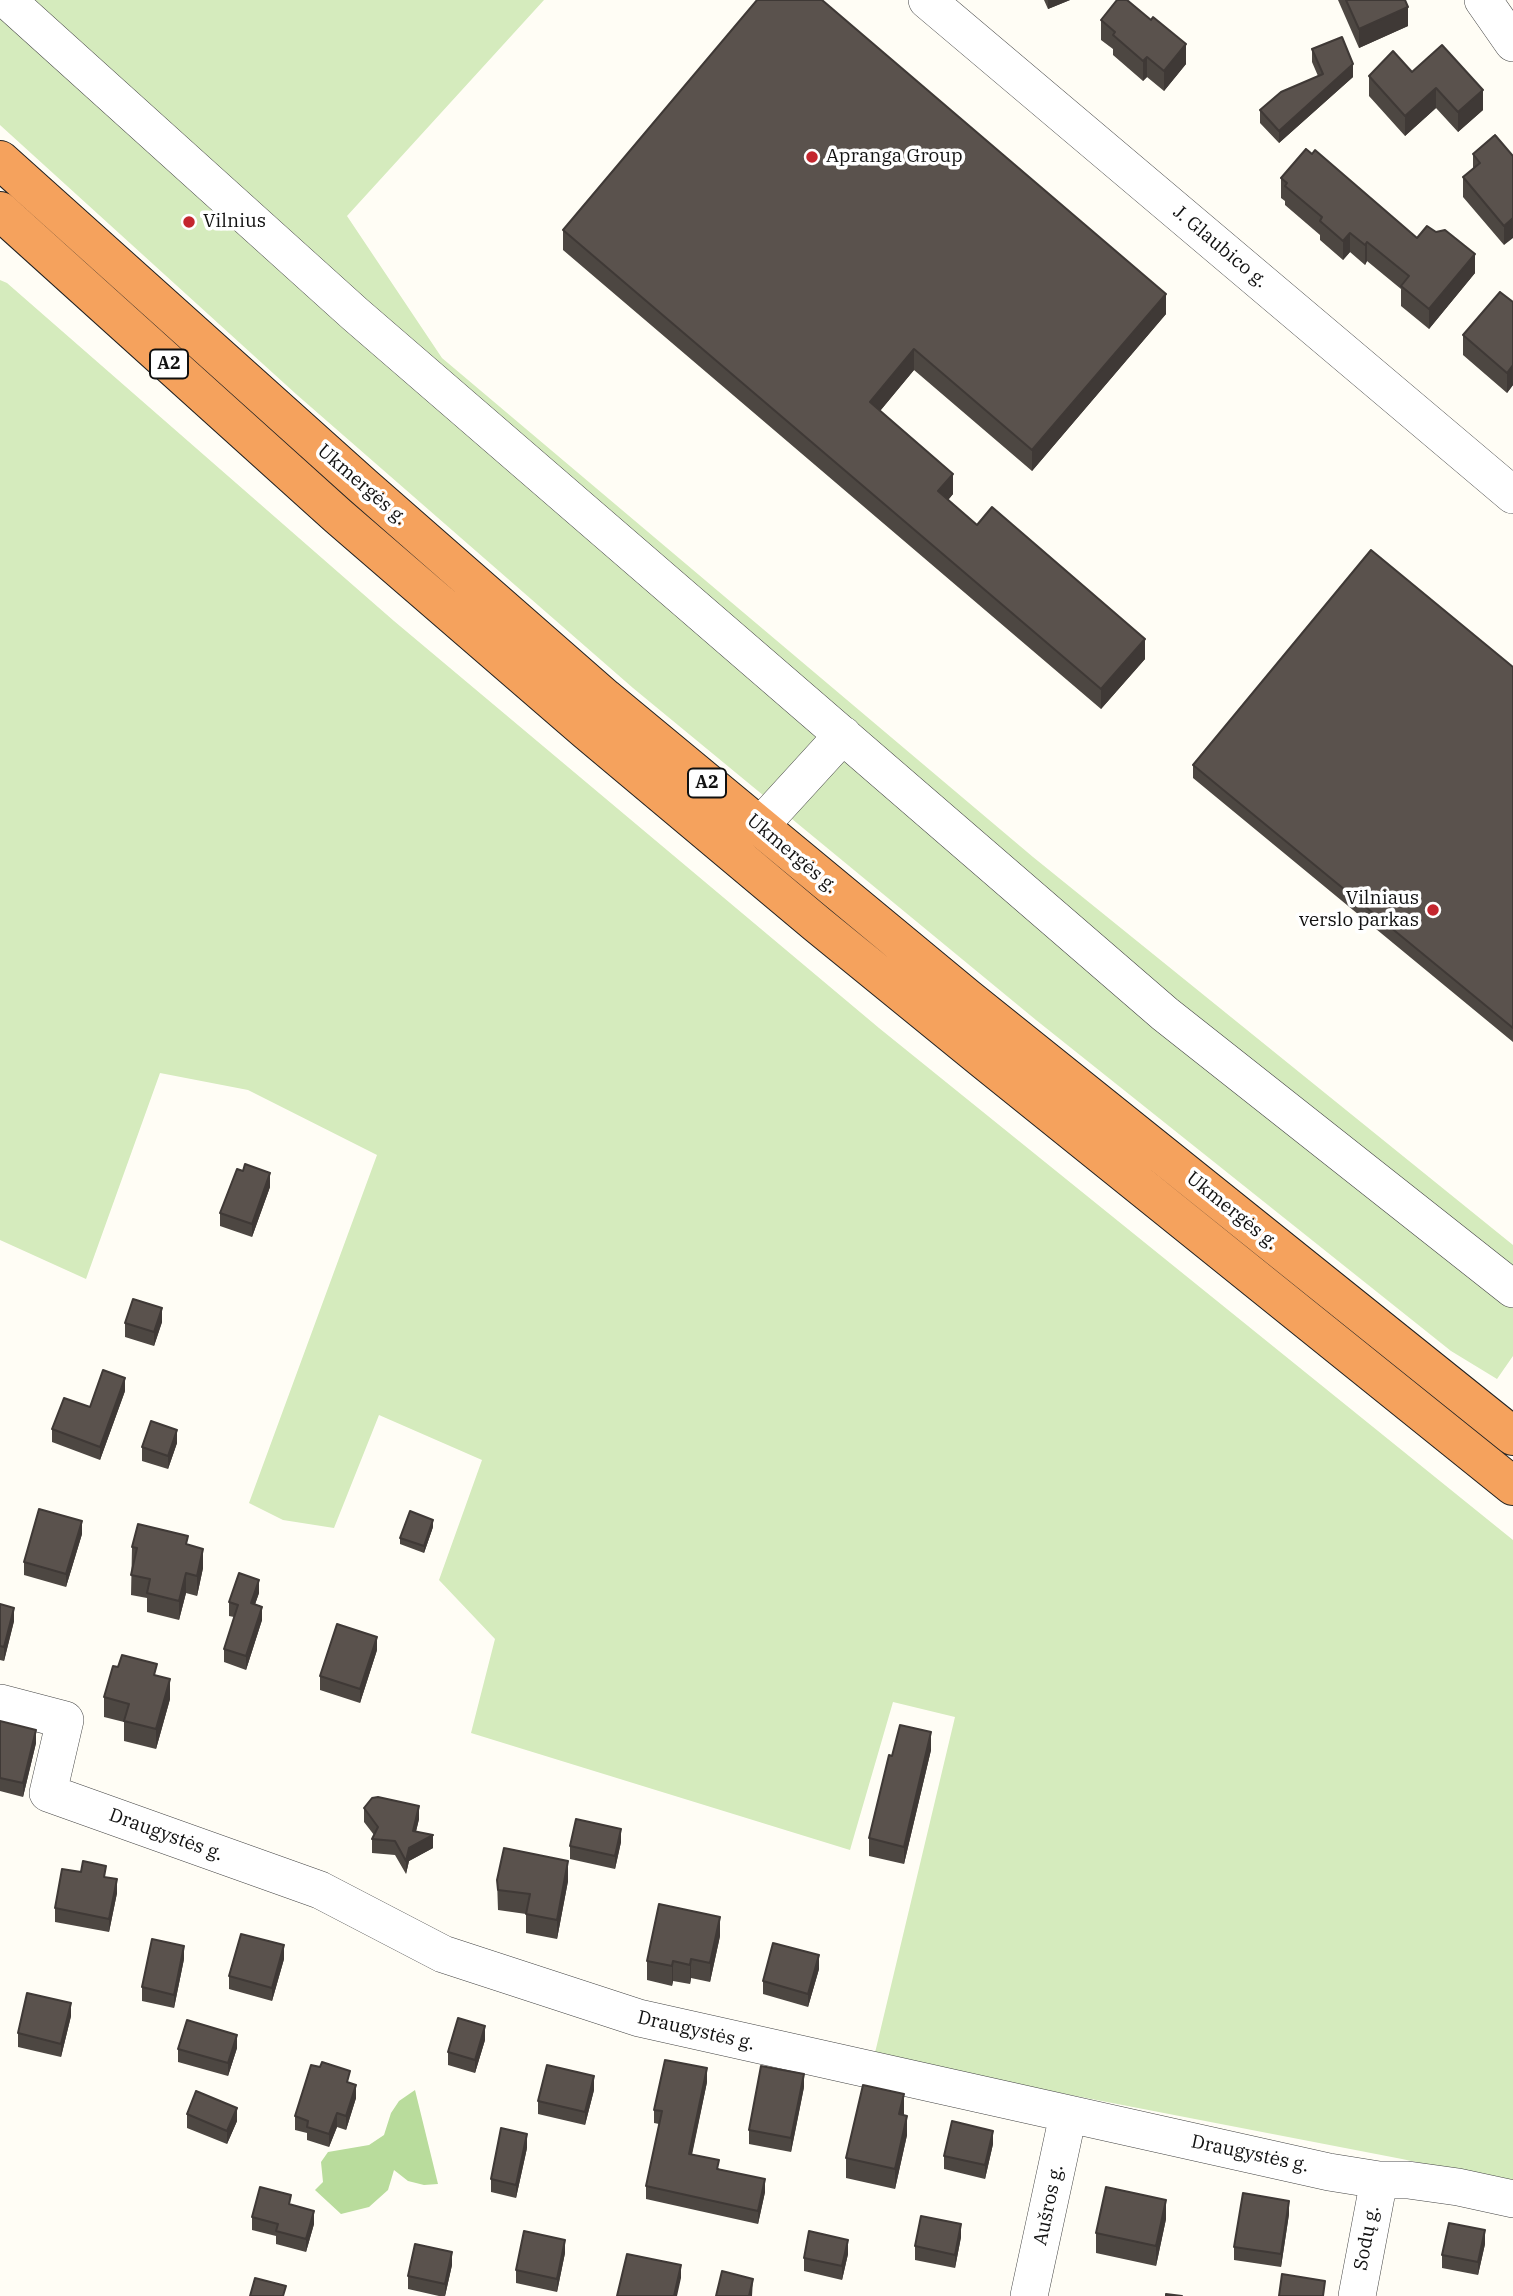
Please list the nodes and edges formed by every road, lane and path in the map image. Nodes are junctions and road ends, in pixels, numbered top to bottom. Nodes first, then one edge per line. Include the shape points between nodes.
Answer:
1 (7, 0) edge
2 (927, 0) edge
3 (1483, 0) edge
4 (1513, 43) edge
5 (0, 160) edge
6 (0, 211) edge
7 (1513, 495) edge
8 (843, 735) junction
9 (759, 827) junction
10 (1513, 1289) edge
11 (1513, 1436) edge
12 (1513, 1486) edge
13 (0, 1703) edge
14 (1068, 2115) junction
15 (1379, 2180) junction
16 (1513, 2199) edge
17 (1030, 2296) edge
18 (1357, 2296) edge

1 - 8 street via 355,314
2 - 7 street, J. Glaubico g.
3 - 4 street
5 - 9 highway, Ukmergės g. / A2 via 363,486
6 - 12 highway, Ukmergės g. / A2 via 338,516 597,740 963,1043
8 - 9 street
8 - 10 street via 1165,1014
9 - 11 highway, Ukmergės g. / A2
13 - 14 street, Draugystės g. via 65,1720 48,1793 320,1891 443,1954 639,2018
14 - 15 street, Draugystės g.
14 - 17 street, Aušros g.
15 - 16 street, Draugystės g. via 1458,2187
15 - 18 street, Sodų g.

